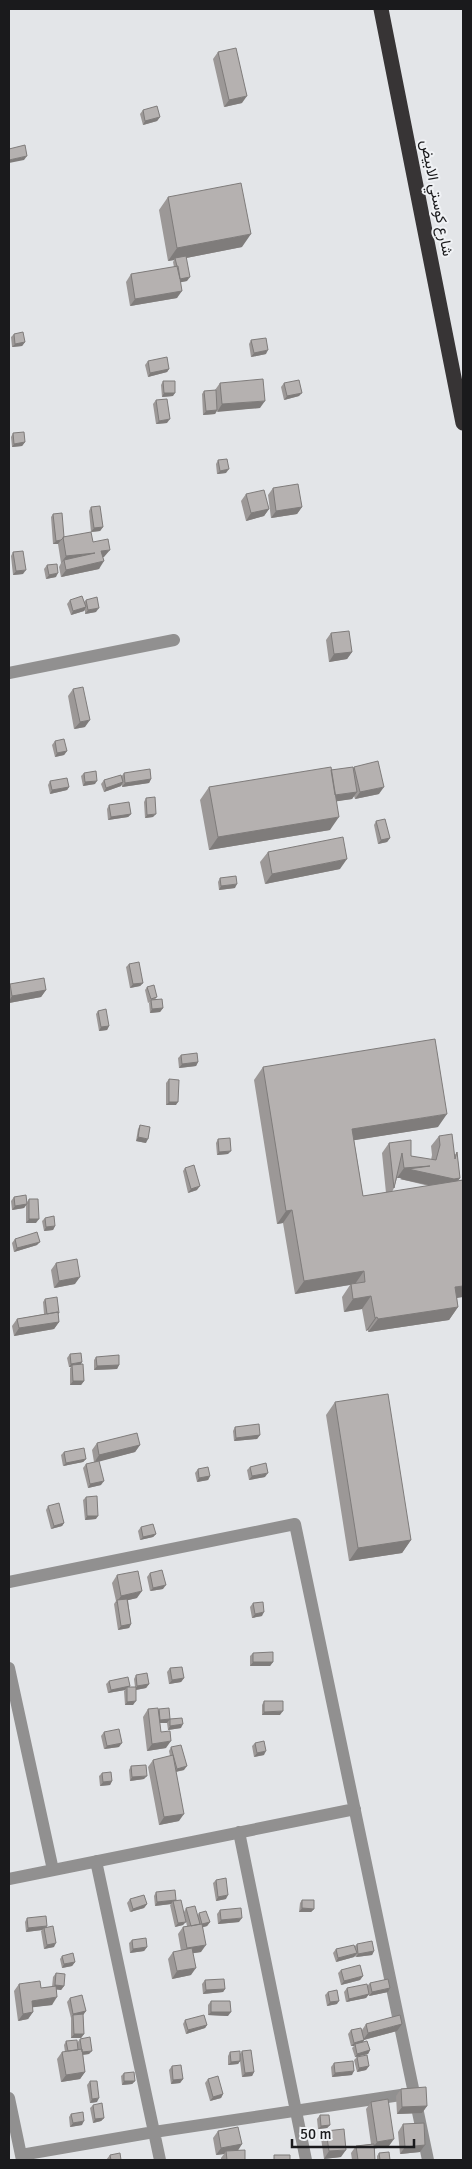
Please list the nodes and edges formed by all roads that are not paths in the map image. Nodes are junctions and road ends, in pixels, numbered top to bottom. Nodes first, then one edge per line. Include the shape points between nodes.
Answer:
1 (382, 9) edge
2 (463, 423) edge
3 (174, 640) dead end
4 (9, 673) edge
5 (9, 1582) edge
6 (9, 1668) edge
7 (354, 1809) junction
8 (239, 1832) junction
9 (96, 1861) junction
10 (53, 1870) junction
11 (9, 1879) edge
12 (414, 2092) junction
13 (9, 2098) edge
14 (296, 2110) junction
15 (154, 2132) junction
16 (22, 2157) edge
17 (160, 2160) edge
18 (306, 2160) edge
19 (428, 2160) edge

1 - 2 highway, شارع كوستي الابيض
3 - 4 street
5 - 7 street via 294,1524
6 - 10 street
7 - 8 street
7 - 12 street
8 - 9 street
8 - 14 street
9 - 10 street
9 - 15 street
10 - 11 street
12 - 14 street
12 - 19 street
13 - 16 street
14 - 15 street
14 - 18 street
15 - 16 street
15 - 17 street

